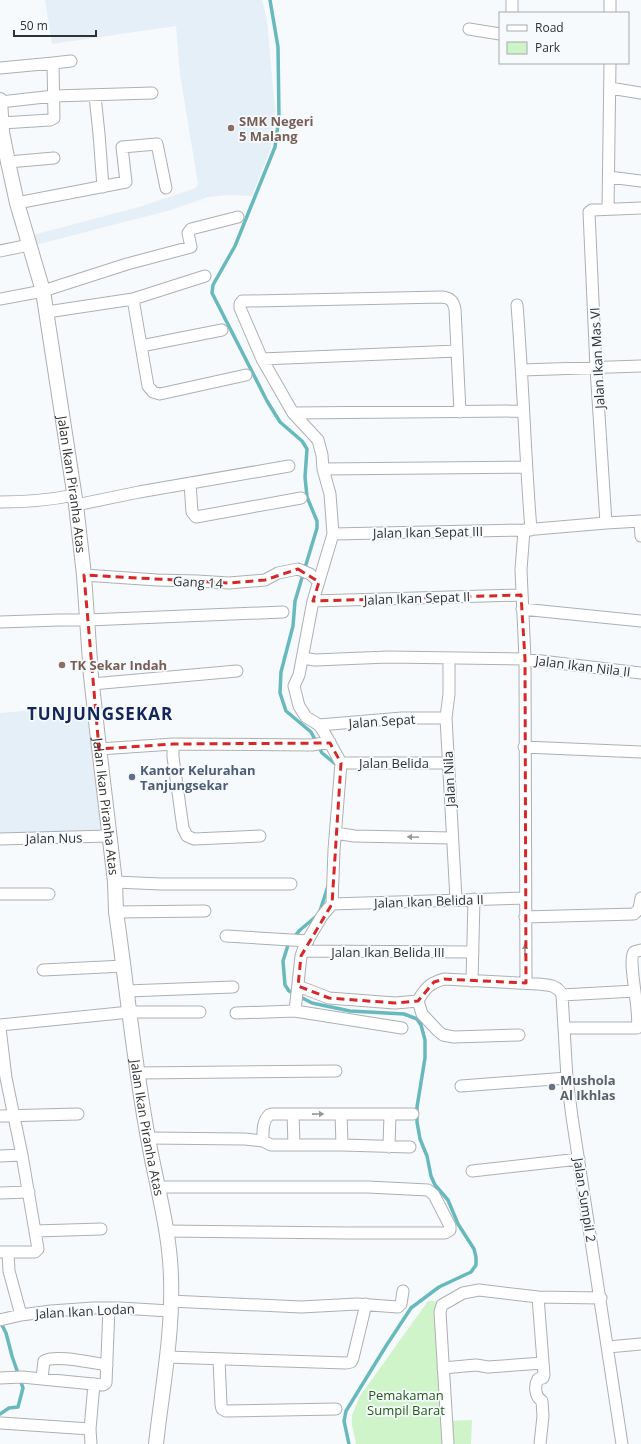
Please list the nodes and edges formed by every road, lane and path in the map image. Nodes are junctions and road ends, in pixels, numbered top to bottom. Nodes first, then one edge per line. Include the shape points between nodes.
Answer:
1 (512, 0) edge
2 (610, 0) edge
3 (512, 12) edge
4 (610, 12) edge
5 (469, 29) dead end
6 (499, 34) edge
7 (71, 61) dead end
8 (53, 63) junction
9 (610, 64) edge
10 (0, 68) edge
11 (610, 88) junction
12 (152, 93) dead end
13 (641, 93) edge
14 (54, 96) junction
15 (95, 96) junction
16 (0, 101) edge
17 (2, 130) edge
18 (54, 158) dead end
19 (8, 162) junction
20 (609, 177) junction
21 (641, 181) edge
22 (103, 187) junction
23 (166, 188) dead end
24 (17, 203) junction
25 (641, 208) edge
26 (608, 209) junction
27 (238, 217) dead end
28 (29, 245) junction
29 (0, 251) edge
30 (205, 276) dead end
31 (43, 291) junction
32 (0, 299) edge
33 (133, 299) junction
34 (517, 305) dead end
35 (47, 312) junction
36 (222, 330) dead end
37 (141, 346) junction
38 (457, 351) junction
39 (262, 359) junction
40 (641, 366) edge
41 (596, 368) junction
42 (522, 370) junction
43 (246, 376) dead end
44 (523, 411) junction
45 (460, 412) junction
46 (293, 413) junction
47 (289, 466) dead end
48 (526, 467) junction
49 (322, 469) junction
50 (190, 483) junction
51 (301, 498) dead end
52 (75, 500) junction
53 (0, 502) edge
54 (641, 522) edge
55 (606, 523) junction
56 (527, 530) junction
57 (333, 534) junction
58 (641, 536) edge
59 (84, 575) junction
60 (319, 582) junction
61 (521, 595) junction
62 (313, 601) junction
63 (522, 609) junction
64 (283, 612) dead end
65 (88, 620) junction
66 (641, 621) edge
67 (0, 622) edge
68 (303, 658) junction
69 (449, 658) junction
70 (525, 659) junction
71 (237, 671) dead end
72 (641, 673) edge
73 (92, 684) junction
74 (446, 718) junction
75 (318, 725) junction
76 (328, 743) junction
77 (173, 744) junction
78 (524, 748) junction
79 (99, 749) junction
80 (641, 752) edge
81 (341, 763) junction
82 (448, 763) junction
83 (336, 833) junction
84 (108, 836) junction
85 (260, 836) dead end
86 (452, 838) junction
87 (0, 839) edge
88 (114, 882) junction
89 (291, 884) dead end
90 (0, 894) edge
91 (49, 894) dead end
92 (525, 898) junction
93 (641, 898) edge
94 (456, 899) junction
95 (474, 900) junction
96 (332, 904) junction
97 (205, 911) dead end
98 (116, 912) junction
99 (525, 918) junction
100 (226, 936) dead end
101 (304, 944) junction
102 (641, 950) edge
103 (473, 952) junction
104 (124, 966) junction
105 (43, 970) dead end
106 (472, 981) junction
107 (526, 983) junction
108 (233, 987) dead end
109 (298, 988) junction
110 (127, 990) junction
111 (635, 991) junction
112 (562, 995) junction
113 (418, 1001) junction
114 (295, 1007) junction
115 (130, 1012) junction
116 (200, 1012) dead end
117 (236, 1013) dead end
118 (0, 1025) edge
119 (0, 1028) edge
120 (402, 1028) dead end
121 (565, 1028) junction
122 (519, 1035) dead end
123 (336, 1071) dead end
124 (138, 1073) junction
125 (3, 1078) edge
126 (568, 1078) junction
127 (461, 1086) dead end
128 (78, 1114) dead end
129 (293, 1114) junction
130 (341, 1114) junction
131 (390, 1114) junction
132 (413, 1114) dead end
133 (14, 1115) junction
134 (0, 1116) edge
135 (148, 1138) junction
136 (263, 1142) junction
137 (294, 1144) junction
138 (342, 1145) junction
139 (389, 1147) junction
140 (410, 1147) dead end
141 (22, 1155) junction
142 (0, 1156) edge
143 (579, 1159) junction
144 (472, 1171) dead end
145 (158, 1187) junction
146 (29, 1192) junction
147 (0, 1193) edge
148 (101, 1229) dead end
149 (35, 1230) junction
150 (166, 1231) junction
151 (4, 1252) edge
152 (4, 1271) edge
153 (404, 1291) dead end
154 (538, 1297) junction
155 (601, 1298) junction
156 (366, 1304) junction
157 (170, 1306) junction
158 (109, 1308) junction
159 (20, 1315) junction
160 (2, 1320) edge
161 (641, 1344) edge
162 (608, 1347) junction
163 (167, 1357) junction
164 (220, 1359) junction
165 (543, 1363) junction
166 (107, 1365) junction
167 (443, 1368) junction
168 (0, 1378) edge
169 (42, 1378) junction
170 (94, 1384) junction
171 (336, 1409) dead end
172 (1, 1423) edge
173 (90, 1429) junction
174 (91, 1444) edge
175 (156, 1444) edge
176 (448, 1444) edge
177 (540, 1444) edge
178 (622, 1444) edge

1 - 3 street
2 - 4 street
5 - 6 street
7 - 8 street
8 - 10 street
8 - 14 street
9 - 11 street
11 - 13 street
11 - 20 street
12 - 15 street
14 - 15 street
14 - 16 street
14 - 17 street via 53,119
15 - 22 street
16 - 17 street, Jalan Ikan Piranha Atas
17 - 19 street, Jalan Ikan Piranha Atas
18 - 19 street
19 - 24 street, Jalan Ikan Piranha Atas
20 - 21 street
20 - 26 street
22 - 23 street via 126,182 122,148 157,144
22 - 24 street
24 - 28 street, Jalan Ikan Piranha Atas
25 - 26 street
26 - 41 street, Jalan Ikan Mas VI via 589,212
27 - 31 street via 191,229 188,233 191,247
28 - 29 street
28 - 31 street, Jalan Ikan Piranha Atas
30 - 33 street
31 - 32 street
31 - 35 street, Jalan Ikan Piranha Atas
33 - 35 street
33 - 37 street
34 - 42 street
35 - 52 street, Jalan Ikan Piranha Atas
36 - 37 street
37 - 43 street via 148,386 155,393
38 - 39 street
38 - 39 street via 455,309 452,301 446,297 242,302 240,308
38 - 45 street
39 - 46 street
40 - 41 street
41 - 42 street
41 - 55 street, Jalan Ikan Mas VI
42 - 44 street
44 - 45 street
44 - 48 street
45 - 46 street
46 - 49 street via 318,440
47 - 50 street
48 - 49 street
48 - 56 street
49 - 57 street via 330,494
50 - 51 street via 192,512 196,517
50 - 52 street
52 - 53 street
52 - 59 street, Jalan Ikan Piranha Atas
54 - 55 street, Jalan Ikan Sepat III
54 - 58 street
55 - 56 street, Jalan Ikan Sepat III
56 - 57 street, Jalan Ikan Sepat III
56 - 61 street via 521,570
57 - 60 street
59 - 60 street, Gang 14 via 229,583 265,580 278,573 298,569 310,574
59 - 65 street, Jalan Ikan Piranha Atas
60 - 62 street
61 - 62 street, Jalan Ikan Sepat II
61 - 63 street
62 - 68 street
63 - 66 street
63 - 70 street
64 - 65 street
65 - 67 street
65 - 73 street, Jalan Ikan Piranha Atas
68 - 69 street, Jalan Ikan Nila II
68 - 75 street via 294,686 299,706 306,717
69 - 70 street, Jalan Ikan Nila II
69 - 74 street, Jalan Nila
70 - 72 street, Jalan Ikan Nila II
70 - 78 street
71 - 73 street
73 - 79 street, Jalan Ikan Piranha Atas
74 - 75 street, Jalan Sepat via 402,718
74 - 82 street, Jalan Nila
75 - 76 street
76 - 77 street
76 - 81 street
77 - 79 street
77 - 85 street via 183,828 188,836 194,839
78 - 80 street
78 - 92 street
79 - 84 street, Jalan Ikan Piranha Atas
81 - 82 street, Jalan Belida
81 - 83 street
82 - 86 street, Jalan Nila
86 -> 83 street via 354,836
83 - 96 street
84 - 87 street, Jalan Nus
84 - 88 street, Jalan Ikan Piranha Atas
86 - 94 street, Jalan Nila
88 - 89 street
88 - 98 street, Jalan Ikan Piranha Atas
90 - 91 street
92 - 95 street, Jalan Ikan Belida II
92 - 99 street
93 - 99 street via 639,909 634,914
94 - 95 street, Jalan Ikan Belida II
94 - 96 street, Jalan Ikan Belida II
95 - 103 street
96 - 101 street
97 - 98 street
98 - 104 street, Jalan Ikan Piranha Atas
107 -> 99 street
100 - 101 street, Jalan Ikan Belida III via 286,939
101 - 103 street, Jalan Ikan Belida III
101 - 109 street
102 - 111 street via 631,956
103 - 106 street
104 - 105 street
104 - 110 street, Jalan Ikan Piranha Atas
106 - 107 street
106 - 113 street via 444,979 434,982
107 - 112 street via 553,986 559,989
108 - 110 street
109 - 113 street via 329,998 395,1003
109 - 114 street
110 - 115 street, Jalan Ikan Piranha Atas
111 - 112 street
111 - 121 street via 637,1028
112 - 121 street, Jalan Sumpil 2
113 - 122 street via 422,1014 443,1035
114 - 117 street
114 - 120 street
115 - 116 street
115 - 118 street
115 - 124 street, Jalan Ikan Piranha Atas
119 - 125 street
121 - 126 street, Jalan Sumpil 2
123 - 124 street
124 - 135 street, Jalan Ikan Piranha Atas
125 - 133 street
126 - 127 street
126 - 143 street, Jalan Sumpil 2
128 - 133 street
129 -> 130 street
129 - 136 street via 269,1115 264,1124
129 - 137 street
130 - 131 street
130 - 138 street
131 - 132 street
131 - 139 street
133 - 134 street
133 - 141 street
135 - 136 street via 245,1139
135 - 145 street, Jalan Ikan Piranha Atas
136 - 137 street via 271,1145
137 - 138 street
138 - 139 street
139 - 140 street
141 - 142 street
141 - 146 street
143 - 144 street
143 - 155 street, Jalan Sumpil 2
145 - 150 street, Jalan Ikan Piranha Atas
145 - 150 street via 428,1190 434,1195 450,1226 450,1230 445,1233
146 - 147 street
146 - 149 street
148 - 149 street
149 - 151 street via 37,1251
150 - 157 street, Jalan Ikan Piranha Atas via 171,1278
151 - 152 street
152 - 159 street
153 - 156 street, Jalan Ikan Lodan via 398,1307
154 - 155 street
154 - 165 street
154 - 167 street via 479,1290 463,1293 442,1305 440,1312
155 - 162 street, Jalan Sumpil 2
156 - 157 street, Jalan Ikan Lodan via 301,1307
156 - 164 street via 351,1362
157 - 158 street, Jalan Ikan Lodan
157 - 163 street, Jalan Ikan Piranha Atas
158 - 159 street, Jalan Ikan Lodan
158 - 166 street
159 - 160 street, Jalan Ikan Lodan
161 - 162 street
162 - 178 street, Jalan Sumpil 2
163 - 164 street
163 - 175 street, Jalan Ikan Piranha Atas
164 - 171 street via 221,1405 226,1411
165 - 167 street via 488,1367 476,1364
165 - 177 street via 544,1376 536,1383 536,1396 542,1401 544,1416
166 - 169 street via 61,1358 48,1359 44,1361
166 - 170 street via 106,1383
167 - 176 street
168 - 169 street
169 - 170 street
170 - 173 street
172 - 173 street
173 - 174 street

